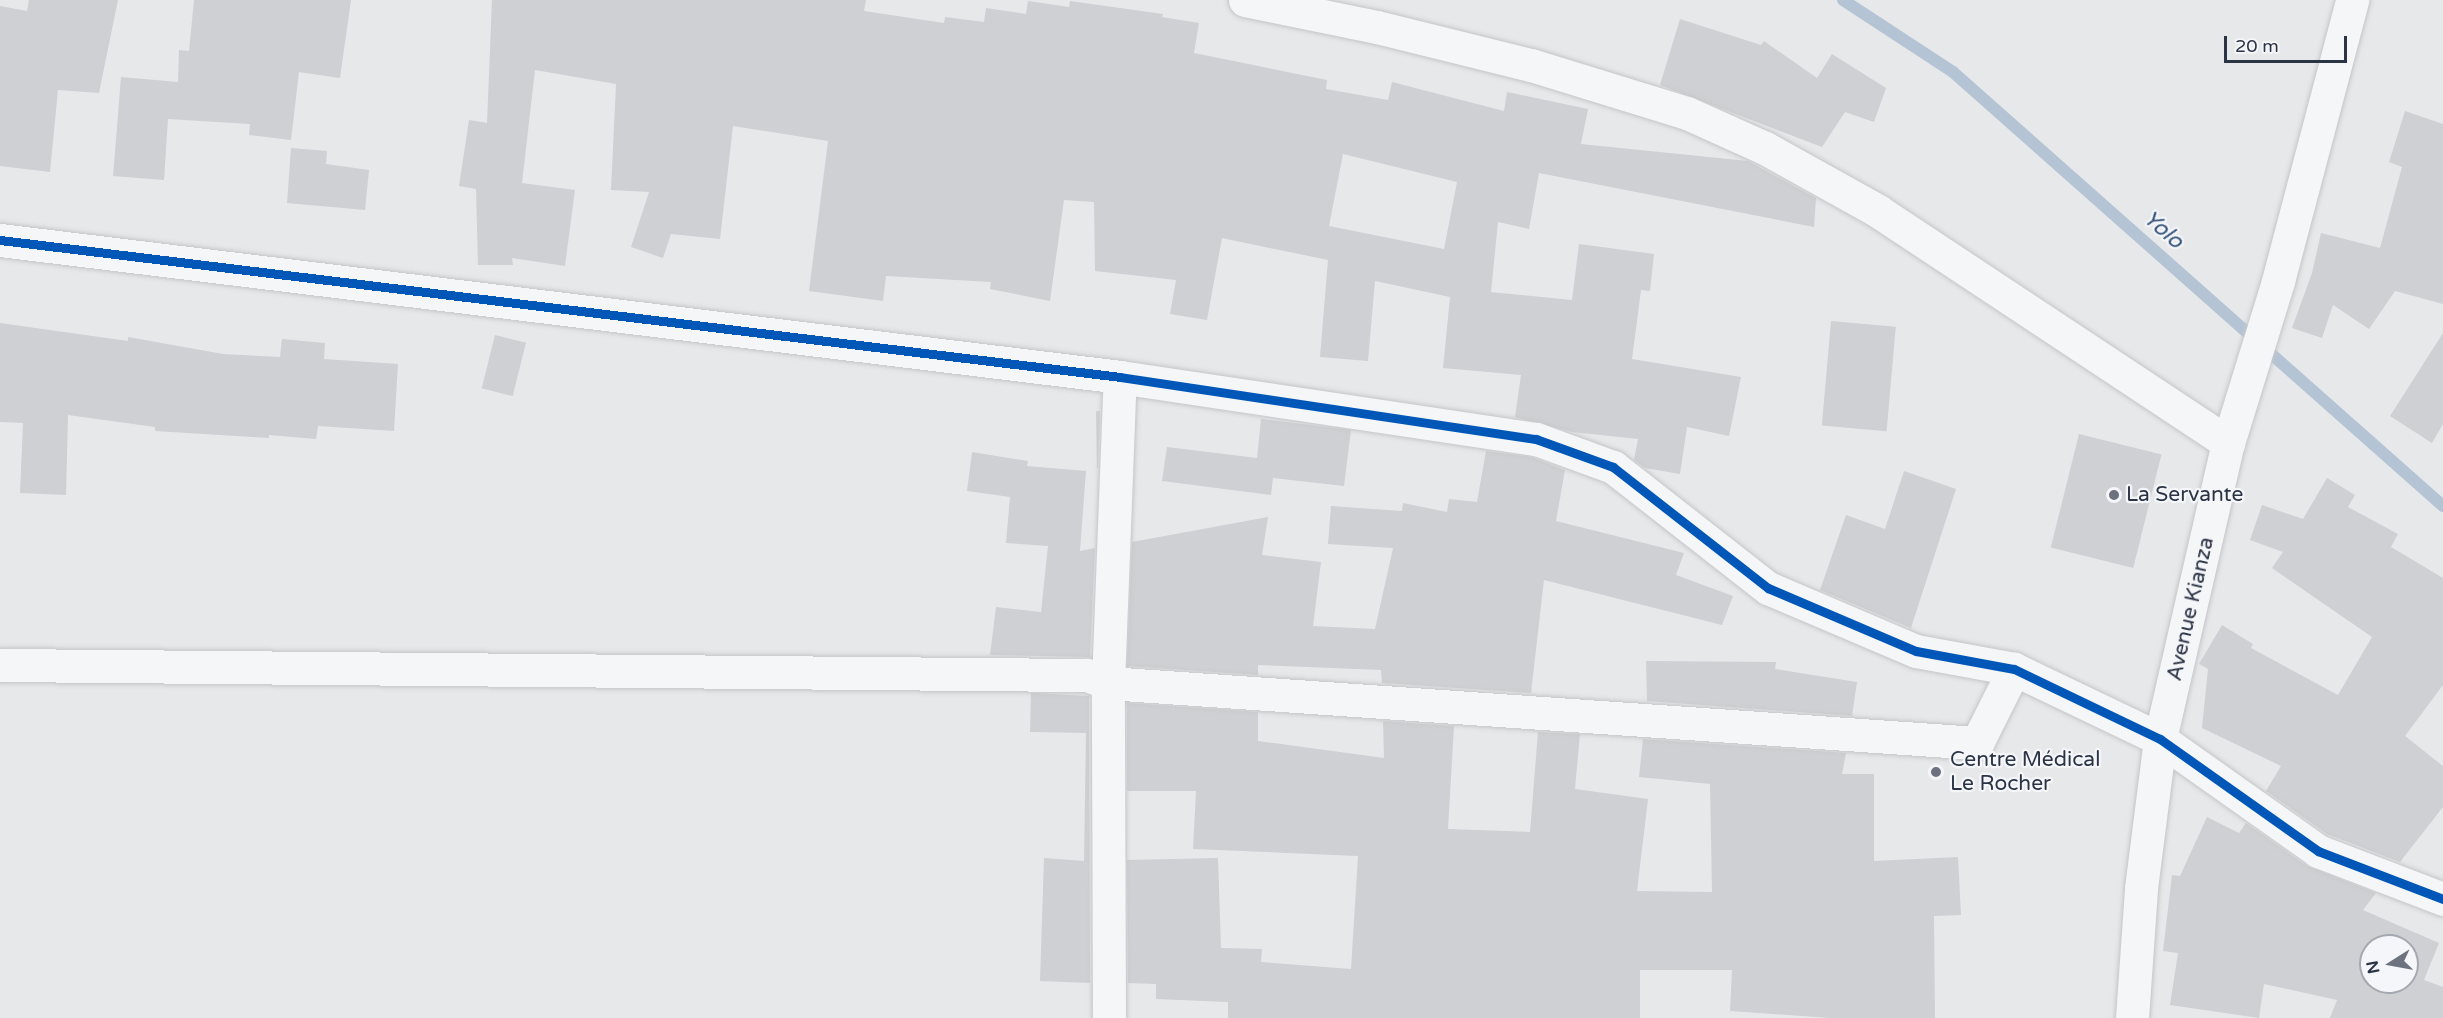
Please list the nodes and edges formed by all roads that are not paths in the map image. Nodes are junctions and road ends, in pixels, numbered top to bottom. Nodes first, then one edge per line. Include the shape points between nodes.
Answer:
1 (1245, 0) edge
2 (2352, 0) edge
3 (0, 240) edge
4 (1120, 377) junction
5 (2228, 443) junction
6 (0, 665) edge
7 (2014, 669) junction
8 (1108, 683) junction
9 (2160, 739) junction
10 (2443, 899) edge
11 (1109, 1018) edge
12 (2132, 1018) edge

1 - 5 street via 1531,65 1687,113 1765,148 1878,212
2 - 5 street, Avenue Kianza via 2278,281
3 - 4 street
4 - 7 street via 1536,439 1613,467 1768,588 1916,651
4 - 8 street
5 - 9 street, Avenue Kianza
6 - 8 street via 1087,675
7 - 8 street via 1977,743
7 - 9 street
8 - 11 street
9 - 10 street via 2318,851
9 - 12 street, Avenue Kianza via 2141,888

